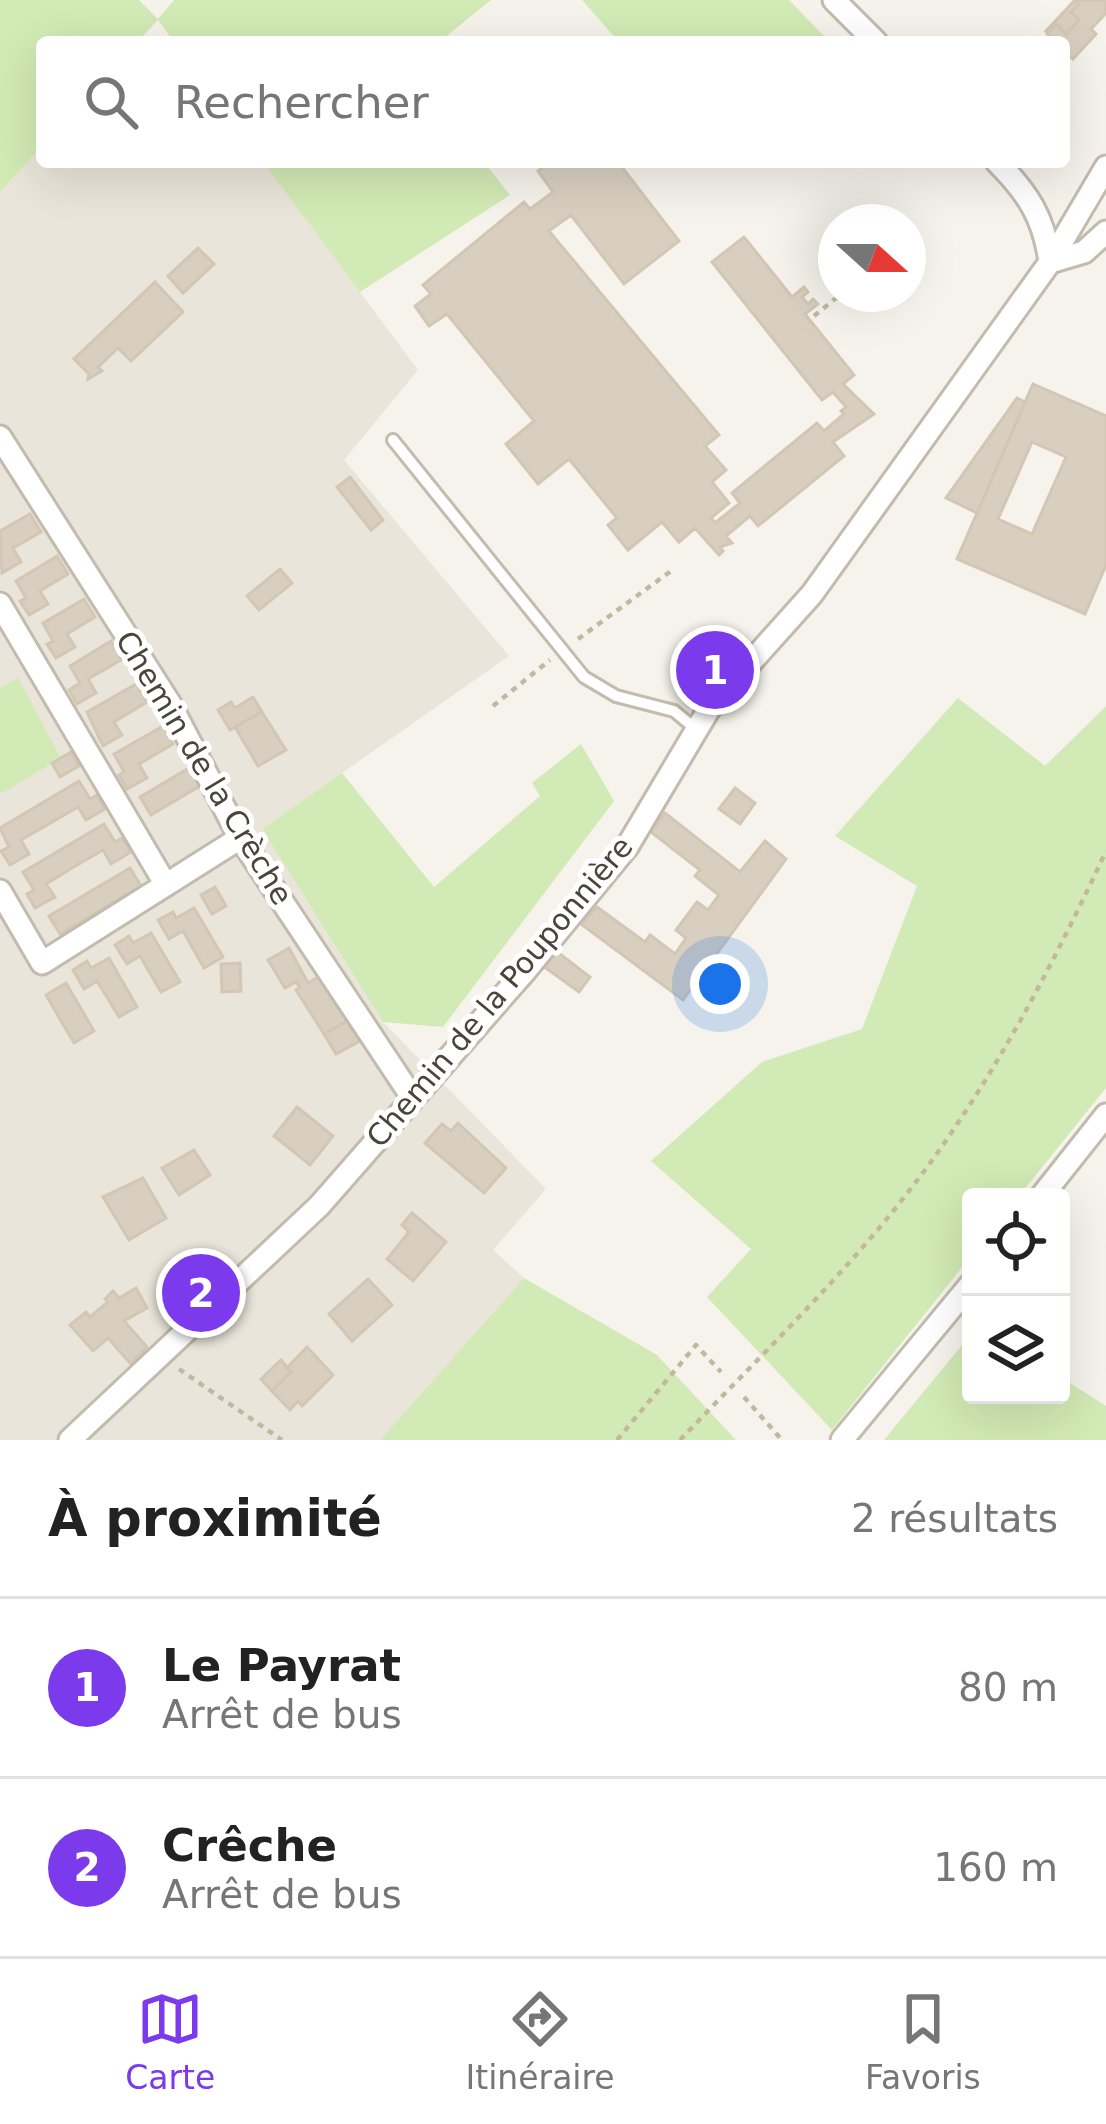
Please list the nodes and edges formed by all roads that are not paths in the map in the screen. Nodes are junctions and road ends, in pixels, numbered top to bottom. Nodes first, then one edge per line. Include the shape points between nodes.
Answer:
1 (834, 0) edge
2 (870, 36) edge
3 (1106, 167) edge
4 (1002, 168) edge
5 (1106, 232) edge
6 (1050, 262) junction
7 (0, 437) edge
8 (393, 440) dead end
9 (0, 604) edge
10 (697, 730) junction
11 (240, 838) junction
12 (166, 885) junction
13 (0, 891) edge
14 (412, 1097) junction
15 (1106, 1115) edge
16 (1048, 1188) edge
17 (962, 1295) edge
18 (70, 1440) edge
19 (842, 1440) edge

1 - 2 street
3 - 6 street
4 - 6 street via 1038,211
5 - 6 street, Chemin de la Pouponnière via 1084,252
6 - 10 street, Chemin de la Pouponnière via 812,594
7 - 11 street, Chemin de la Crèche via 170,704
8 - 10 lane via 584,677 616,696 674,712
9 - 12 street
10 - 14 street, Chemin de la Pouponnière via 627,847
11 - 12 street
11 - 14 street, Chemin de la Crèche
12 - 13 street via 42,963
14 - 18 street, Chemin de la Pouponnière via 319,1206
15 - 16 street
17 - 19 street

